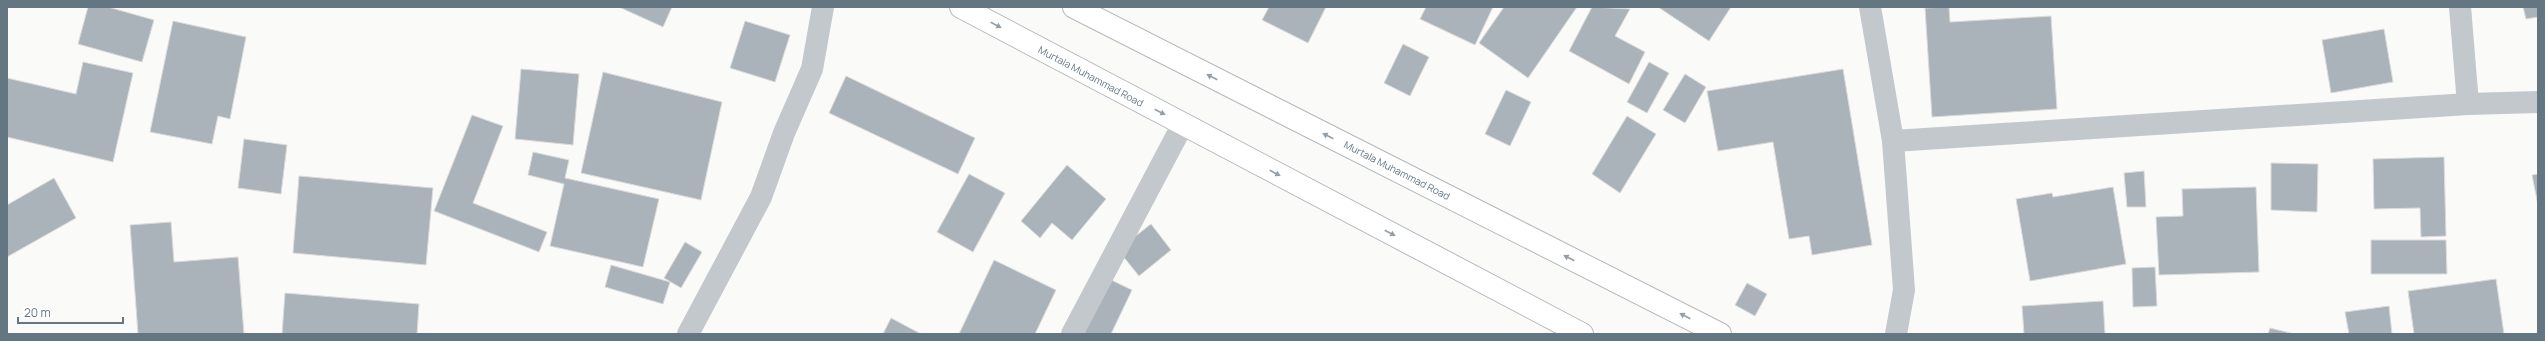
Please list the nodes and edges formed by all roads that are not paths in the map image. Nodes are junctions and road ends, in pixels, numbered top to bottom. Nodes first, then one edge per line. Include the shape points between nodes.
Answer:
1 (823, 7) edge
2 (961, 7) edge
3 (1074, 7) edge
4 (1870, 7) edge
5 (2460, 7) edge
6 (2538, 102) edge
7 (2468, 104) junction
8 (1182, 124) junction
9 (1893, 141) junction
10 (688, 334) edge
11 (1072, 334) edge
12 (1582, 334) edge
13 (1720, 334) edge
14 (1896, 334) edge

1 - 10 street via 812,69 784,133 761,197
2 -> 8 highway, Murtala Muhammad Road
13 -> 3 highway, Murtala Muhammad Road
4 - 9 street
5 - 7 street
6 - 7 street
7 - 9 street
8 - 11 street
8 -> 12 highway, Murtala Muhammad Road
9 - 14 street via 1904,290

